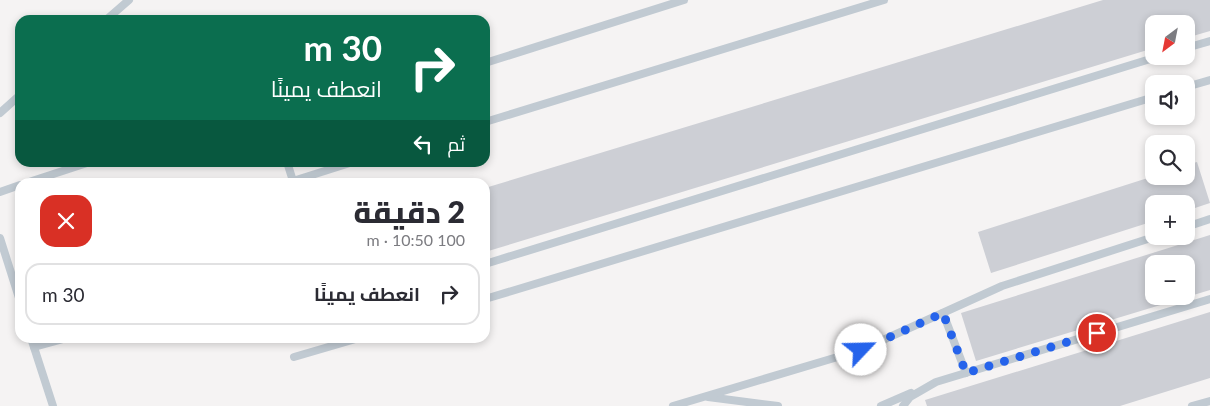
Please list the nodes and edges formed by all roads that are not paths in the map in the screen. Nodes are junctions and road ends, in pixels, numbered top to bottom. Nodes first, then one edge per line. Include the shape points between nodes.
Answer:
1 (128, 0) edge
2 (684, 0) edge
3 (884, 0) edge
4 (112, 15) edge
5 (1210, 41) edge
6 (1195, 45) edge
7 (490, 61) edge
8 (1145, 61) edge
9 (1210, 80) edge
10 (1195, 84) edge
11 (15, 100) edge
12 (1145, 100) edge
13 (0, 113) edge
14 (490, 120) edge
15 (75, 167) edge
16 (337, 167) edge
17 (41, 178) edge
18 (302, 178) edge
19 (15, 188) edge
20 (0, 192) edge
21 (1210, 219) edge
22 (1195, 224) edge
23 (0, 238) edge
24 (1145, 240) edge
25 (490, 262) edge
26 (15, 285) edge
27 (490, 297) edge
28 (1210, 299) edge
29 (943, 313) junction
30 (33, 343) edge
31 (49, 343) edge
32 (342, 343) edge
33 (34, 347) junction
34 (294, 357) dead end
35 (966, 373) junction
36 (936, 382) junction
37 (705, 396) junction
38 (1210, 401) edge
39 (53, 406) edge
40 (673, 406) edge
41 (778, 406) edge
42 (881, 406) edge
43 (903, 406) edge
44 (1192, 406) edge

1 - 4 lane
2 - 7 lane
3 - 14 lane
5 - 6 lane
8 - 25 lane
9 - 10 lane
11 - 13 lane
12 - 27 lane
15 - 17 lane
16 - 18 lane
19 - 20 lane
21 - 22 lane
23 - 26 lane
24 - 29 lane via 1002,286
28 - 35 lane
29 - 35 lane
29 - 37 lane via 861,350
30 - 33 lane
31 - 33 lane
32 - 34 lane
33 - 39 lane
35 - 36 lane
36 - 42 lane
36 - 43 lane via 910,397
37 - 40 lane
37 - 41 lane
38 - 44 lane

